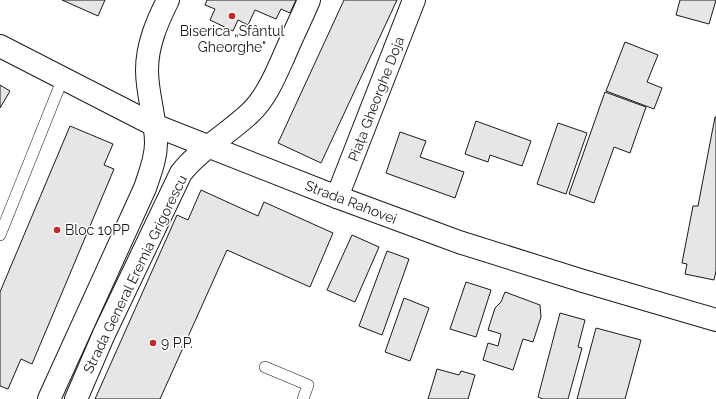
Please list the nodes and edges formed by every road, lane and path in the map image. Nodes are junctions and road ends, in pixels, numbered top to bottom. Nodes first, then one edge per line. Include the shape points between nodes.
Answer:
1 (168, 0) edge
2 (309, 0) edge
3 (414, 0) edge
4 (0, 46) edge
5 (63, 78) junction
6 (154, 125) junction
7 (207, 147) junction
8 (337, 198) junction
9 (0, 235) edge
10 (716, 320) edge
11 (265, 367) dead end
12 (49, 399) edge
13 (76, 399) edge
14 (303, 399) edge

1 - 6 street, Strada General Eremia Grigorescu via 149,48 147,69
2 - 7 street, Strada General Eremia Grigorescu via 263,98 251,113
3 - 8 street, Piața Gheorghe Doja
4 - 5 street, Strada Rahovei
5 - 6 street, Strada Rahovei
5 - 9 lane
6 - 7 street, Strada Rahovei
6 - 12 street, Strada General Eremia Grigorescu via 156,143 153,164 144,188
7 - 8 street, Strada Rahovei
7 - 13 street, Strada General Eremia Grigorescu via 181,173
8 - 10 street, Strada Rahovei via 459,242
11 - 14 lane via 308,385

